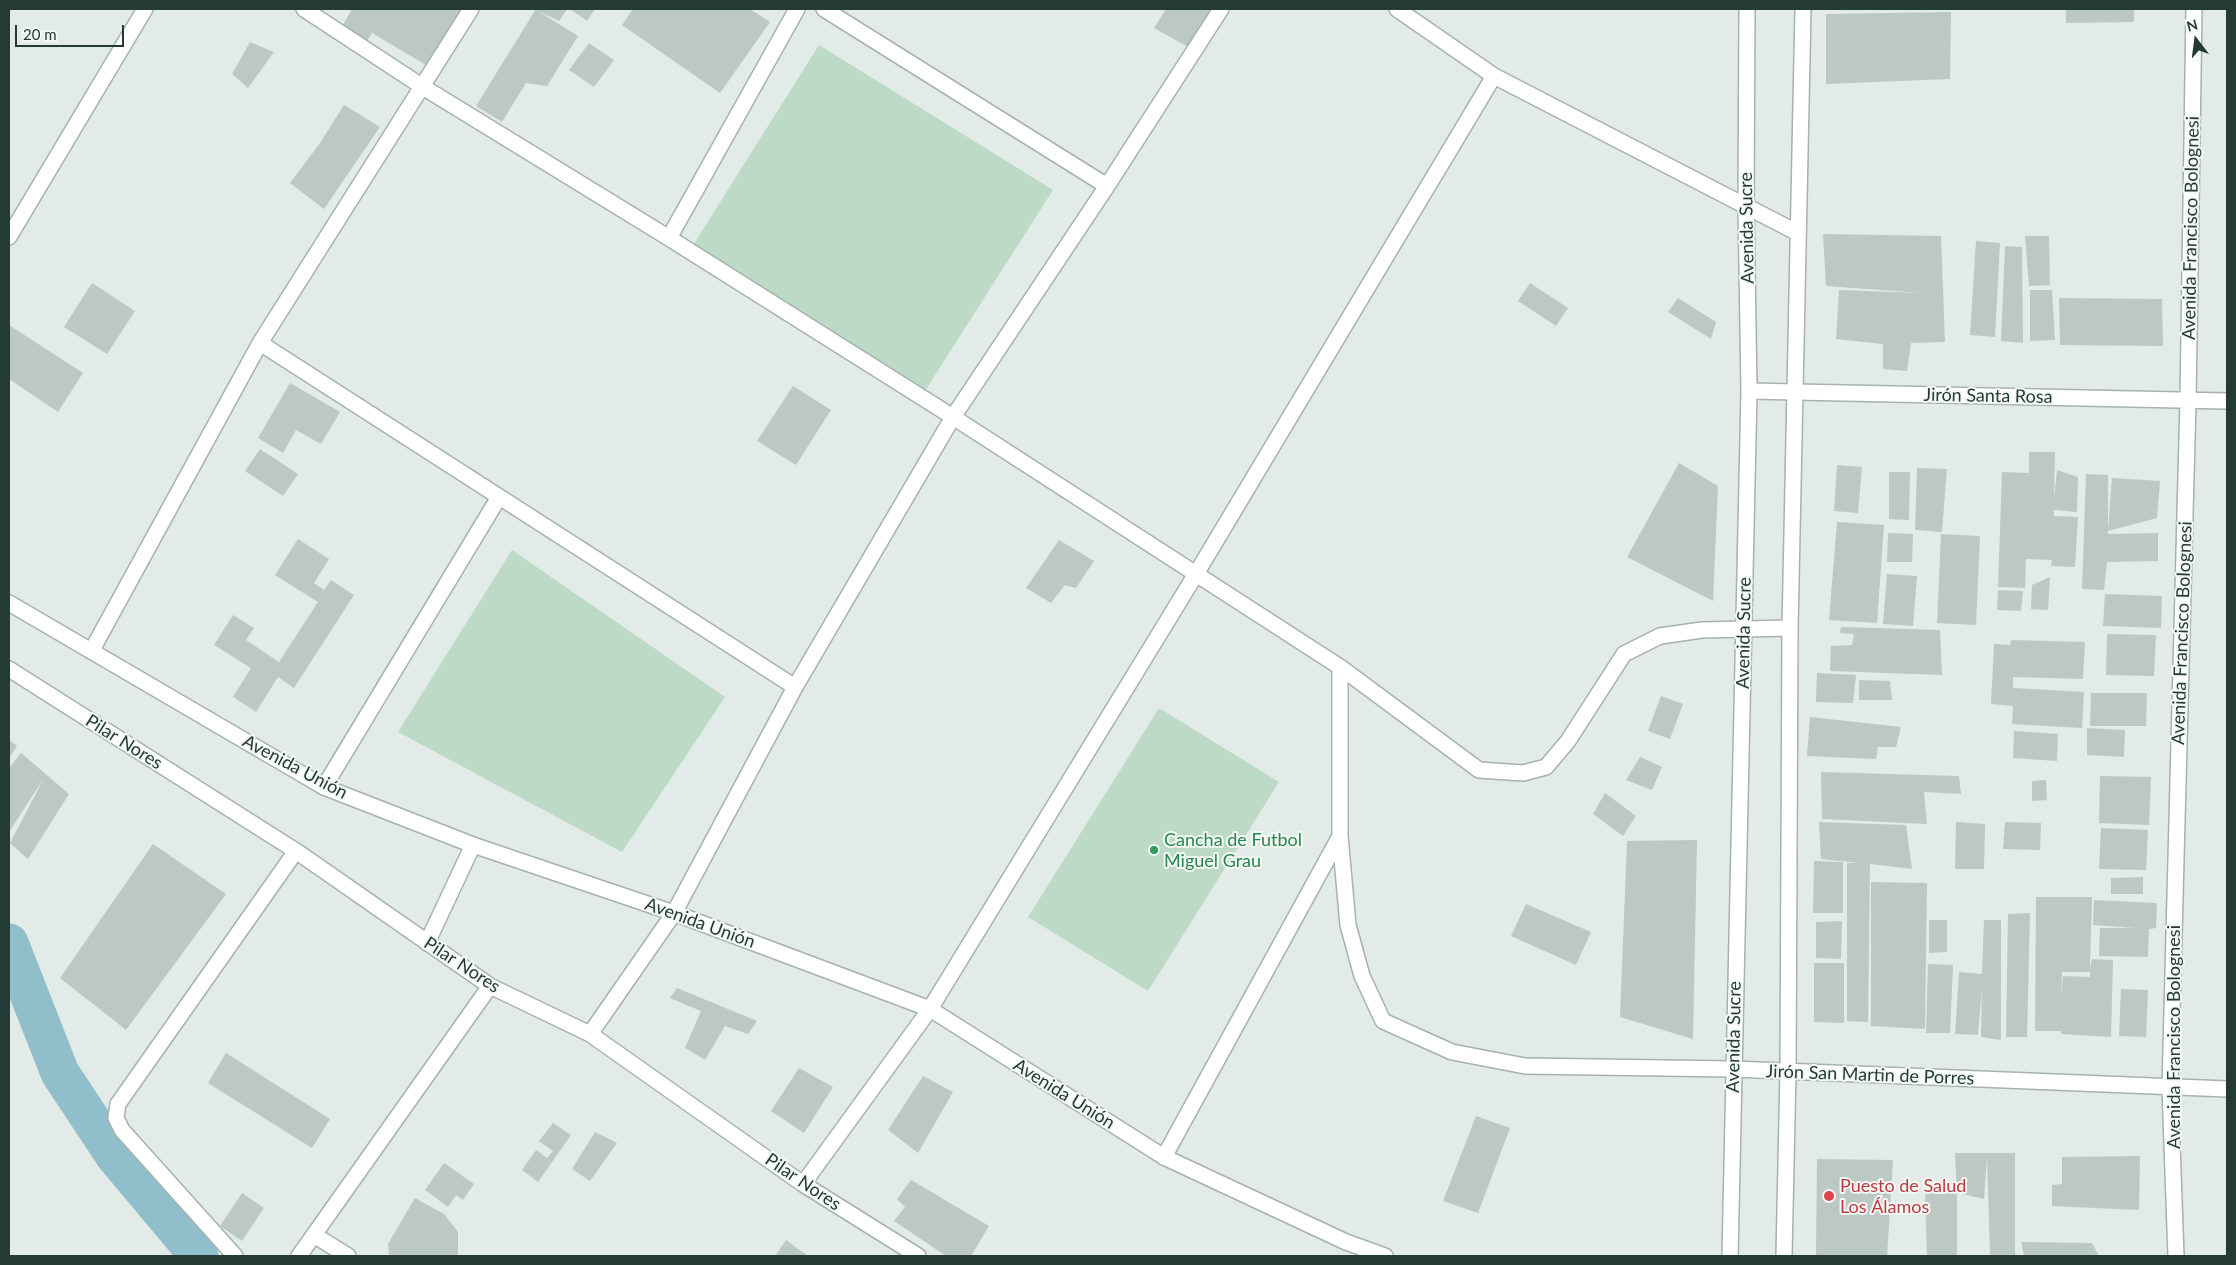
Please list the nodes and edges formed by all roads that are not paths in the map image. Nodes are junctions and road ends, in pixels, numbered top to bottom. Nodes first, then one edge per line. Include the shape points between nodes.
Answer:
1 (145, 9) edge
2 (304, 9) edge
3 (471, 9) edge
4 (797, 9) edge
5 (824, 9) edge
6 (1221, 9) edge
7 (1397, 9) edge
8 (1747, 9) edge
9 (1802, 9) edge
10 (2194, 9) edge
11 (1494, 76) junction
12 (423, 87) junction
13 (1107, 186) junction
14 (1746, 205) junction
15 (1798, 233) junction
16 (9, 237) edge
17 (669, 238) junction
18 (260, 343) junction
19 (1749, 391) junction
20 (1796, 392) junction
21 (2188, 400) junction
22 (2227, 401) edge
23 (953, 417) junction
24 (499, 497) junction
25 (1196, 574) junction
26 (9, 602) edge
27 (1744, 628) junction
28 (1790, 628) junction
29 (92, 650) junction
30 (1340, 667) junction
31 (9, 669) edge
32 (795, 687) junction
33 (324, 787) junction
34 (1340, 836) junction
35 (473, 845) junction
36 (296, 851) junction
37 (674, 913) junction
38 (427, 943) junction
39 (490, 986) junction
40 (930, 1009) junction
41 (590, 1034) junction
42 (1733, 1069) junction
43 (1788, 1071) junction
44 (2170, 1088) junction
45 (2227, 1089) edge
46 (1164, 1157) junction
47 (803, 1184) junction
48 (314, 1235) junction
49 (235, 1256) edge
50 (299, 1256) edge
51 (348, 1256) edge
52 (918, 1256) edge
53 (1385, 1256) edge
54 (1730, 1256) edge
55 (1784, 1256) edge
56 (2176, 1256) edge

1 - 16 street
2 - 12 street
3 - 12 street
4 - 17 street
5 - 13 street
6 - 13 street
7 - 11 street
8 - 14 street, Avenida Sucre
9 - 15 street
10 - 21 street, Avenida Francisco Bolognesi
11 - 14 street
11 - 25 street
12 - 17 street
12 - 18 street
13 - 23 street
14 - 15 street
14 - 19 street, Avenida Sucre
15 - 20 street
17 - 23 street
18 - 24 street
18 - 29 street
19 - 20 street, Jirón Santa Rosa
19 - 27 street, Avenida Sucre
20 - 21 street, Jirón Santa Rosa
20 - 28 street
21 - 22 street, Jirón Santa Rosa
21 - 44 street, Avenida Francisco Bolognesi
23 - 25 street
23 - 32 street
24 - 32 street
24 - 33 street
25 - 30 street
25 - 40 street
26 - 29 street, Avenida Unión
27 - 28 street
27 - 30 street via 1660,636 1624,654 1568,741 1546,767 1523,773 1479,770
27 - 42 street, Avenida Sucre
28 - 43 street
29 - 33 street, Avenida Unión
30 - 34 street, Jirón San Martin de Porres
31 - 36 street, Pilar Nores
32 - 37 street
33 - 35 street, Avenida Unión
34 - 42 street, Jirón San Martin de Porres via 1348,925 1362,976 1383,1021 1452,1052 1524,1066
34 - 46 street
35 - 37 street, Avenida Unión
35 - 38 street
36 - 38 street, Pilar Nores
36 - 49 street via 118,1104 116,1118 122,1130
37 - 40 street, Avenida Unión
37 - 41 street
38 - 39 street, Pilar Nores
39 - 41 street, Pilar Nores
39 - 48 street
40 - 46 street, Avenida Unión
40 - 47 street
41 - 47 street, Pilar Nores
42 - 43 street, Jirón San Martin de Porres
42 - 54 street, Avenida Sucre
43 - 44 street, Jirón San Martin de Porres
43 - 55 street
44 - 45 street, Jirón San Martin de Porres
44 - 56 street, Avenida Francisco Bolognesi
46 - 53 street, Avenida Unión via 1346,1242
47 - 52 street, Pilar Nores
48 - 50 street
48 - 51 street

